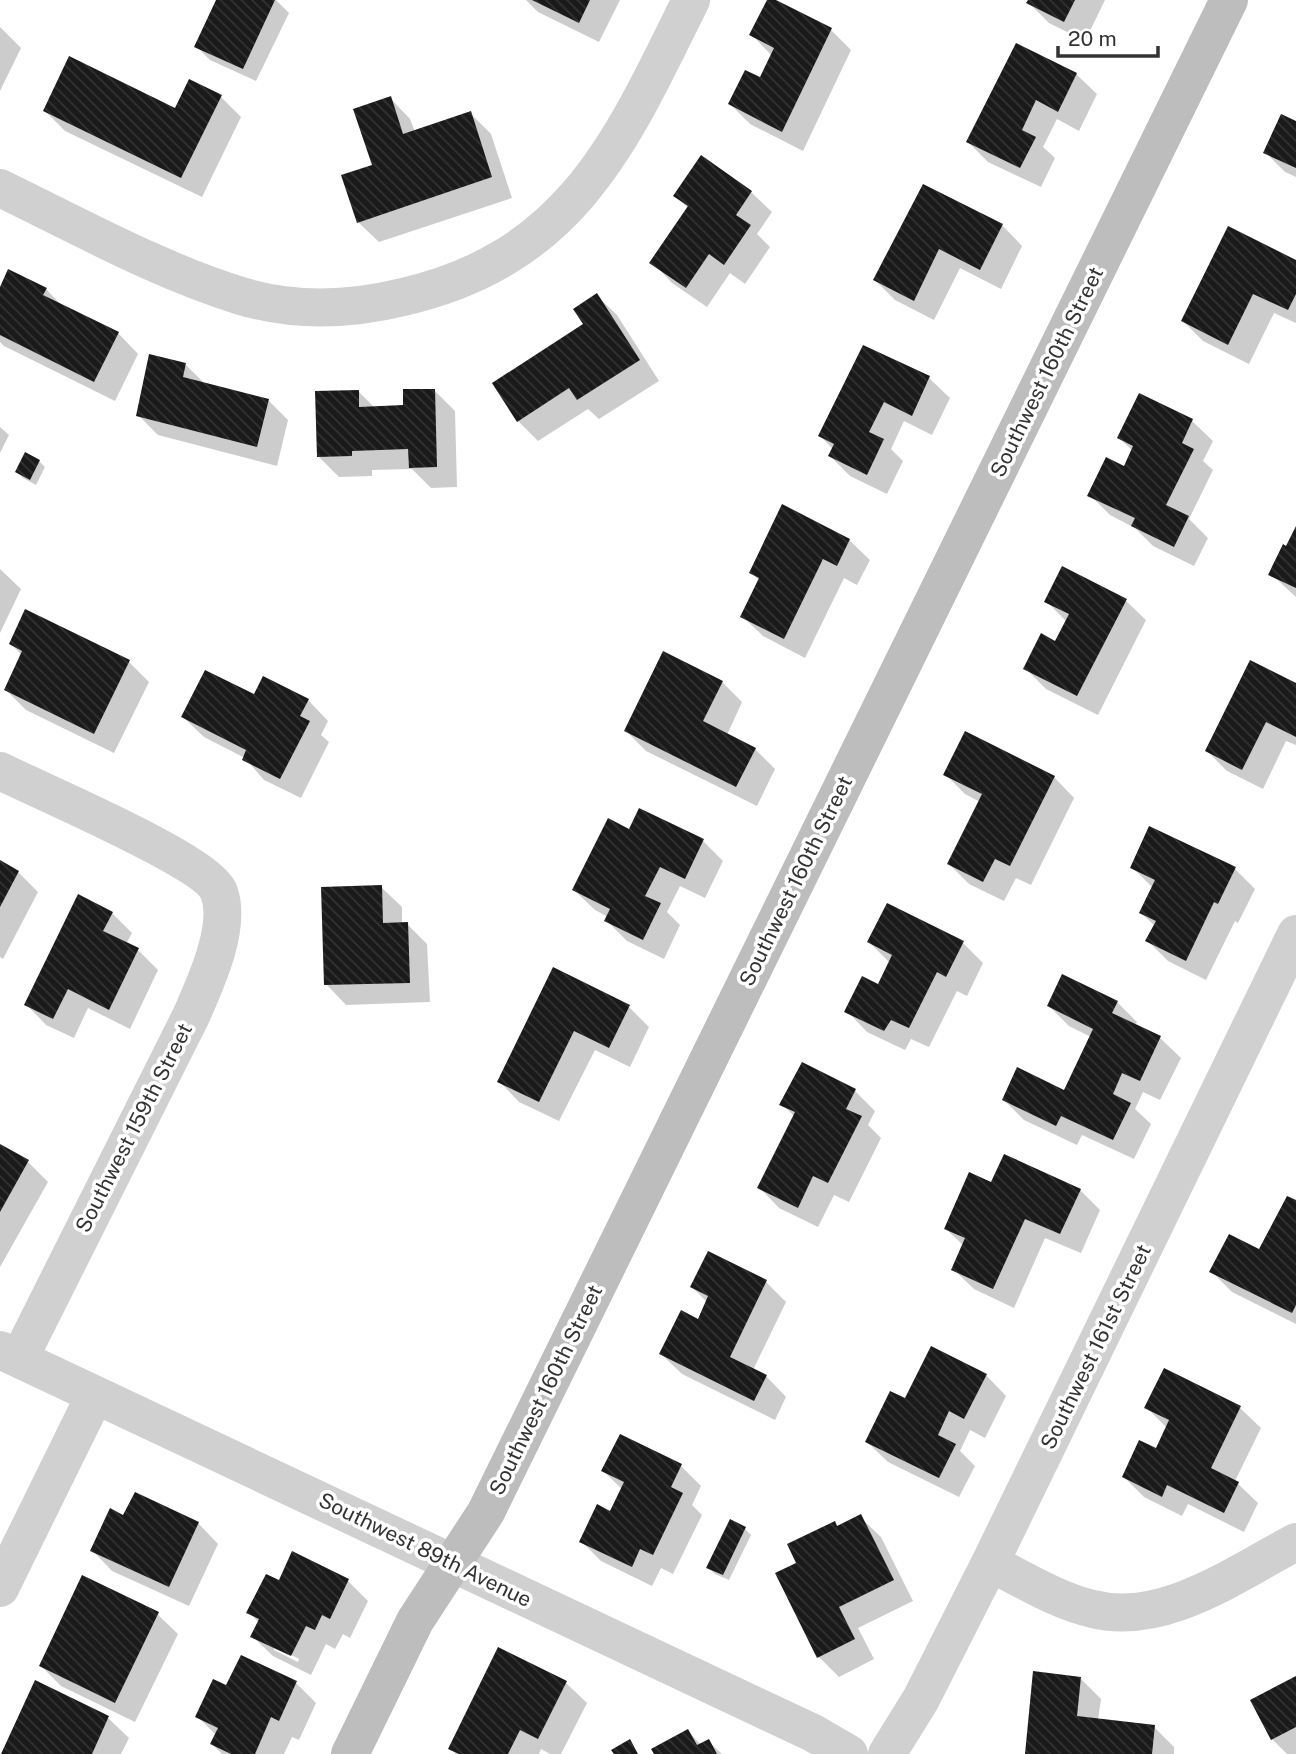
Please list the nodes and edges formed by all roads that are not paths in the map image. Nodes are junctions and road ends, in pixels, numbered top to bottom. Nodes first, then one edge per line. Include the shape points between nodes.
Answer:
1 (691, 0) edge
2 (1229, 0) edge
3 (0, 188) edge
4 (0, 771) edge
5 (1296, 934) edge
6 (10, 1354) edge
7 (95, 1395) junction
8 (1296, 1542) edge
9 (990, 1563) junction
10 (452, 1564) junction
11 (0, 1588) edge
12 (350, 1754) edge
13 (849, 1754) edge
14 (887, 1754) edge

1 - 3 street via 629,124 576,198 544,230 504,259 435,290 331,308 254,299 188,276
2 - 10 street, Southwest 160th Street via 486,1512
4 - 6 street, Southwest 159th Street via 199,870 218,890 223,915 200,994
5 - 9 street, Southwest 161st Street
6 - 7 street, Southwest 89th Avenue
7 - 10 street, Southwest 89th Avenue
7 - 11 street
8 - 9 street via 1199,1594 1161,1608 1117,1613 1065,1599
9 - 14 street, Southwest 161st Street via 922,1699
10 - 12 street, Southwest 160th Street via 415,1621
10 - 13 street, Southwest 89th Avenue

